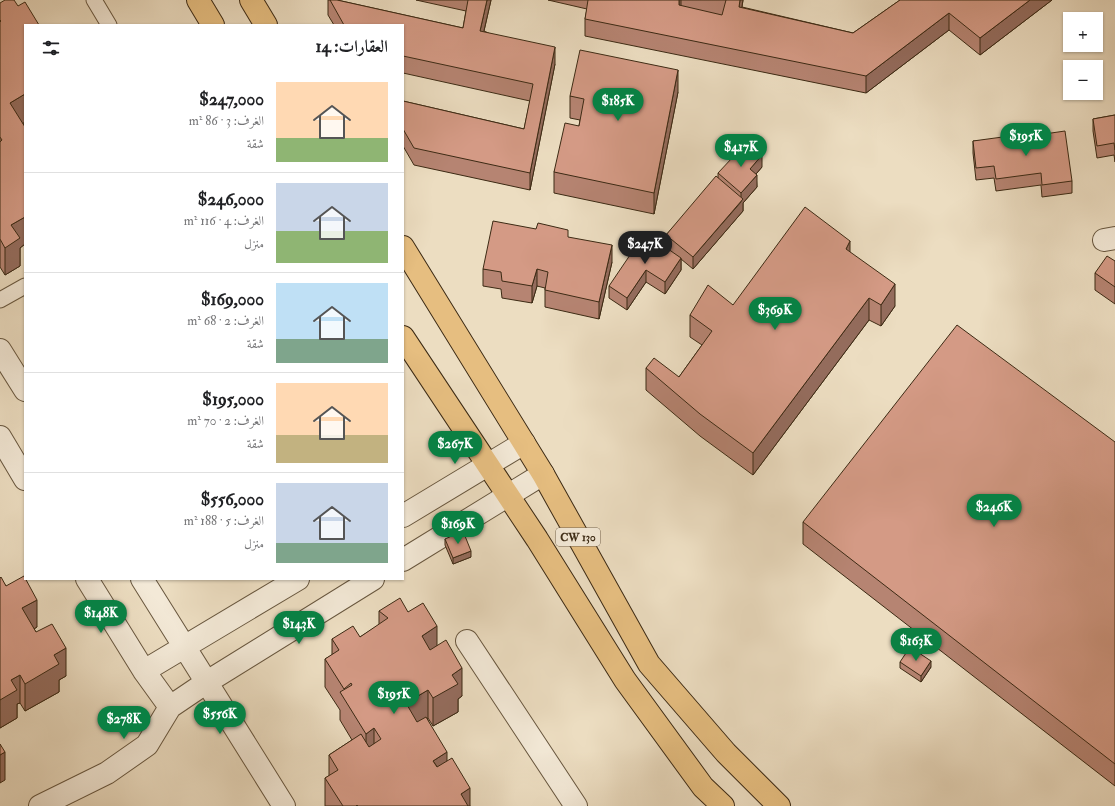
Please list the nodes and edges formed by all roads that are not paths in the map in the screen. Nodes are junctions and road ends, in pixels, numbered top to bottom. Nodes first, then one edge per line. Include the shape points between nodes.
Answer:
1 (94, 0) edge
2 (198, 0) edge
3 (251, 0) edge
4 (264, 0) edge
5 (108, 24) edge
6 (212, 24) edge
7 (266, 24) edge
8 (267, 24) edge
9 (404, 249) edge
10 (24, 287) edge
11 (0, 300) edge
12 (404, 339) edge
13 (0, 350) edge
14 (24, 388) edge
15 (0, 437) edge
16 (524, 443) junction
17 (488, 465) junction
18 (543, 474) junction
19 (24, 477) edge
20 (508, 495) junction
21 (404, 515) edge
22 (404, 559) edge
23 (88, 580) edge
24 (143, 580) edge
25 (296, 580) edge
26 (371, 580) edge
27 (467, 641) dead end
28 (184, 647) junction
29 (144, 671) junction
30 (207, 682) junction
31 (170, 707) junction
32 (567, 803) edge
33 (40, 806) edge
34 (284, 806) edge
35 (723, 806) edge
36 (780, 806) edge

1 - 5 lane
2 - 6 main road
3 - 7 main road
4 - 8 main road
9 - 16 main road, CW 130
10 - 11 lane
12 - 17 main road, CW 130
13 - 14 street
15 - 19 street
16 - 17 street
16 - 18 main road, CW 130
17 - 20 main road, CW 130
17 - 21 street
18 - 20 street
18 - 36 main road, CW 130 via 649,664 726,753
20 - 22 street
20 - 35 main road, CW 130 via 625,680 703,787
23 - 29 street
24 - 28 street
25 - 28 street
26 - 30 street
27 - 32 street
28 - 29 street
28 - 30 street
29 - 31 street
30 - 31 street
30 - 34 street
31 - 33 street via 147,745 107,773

